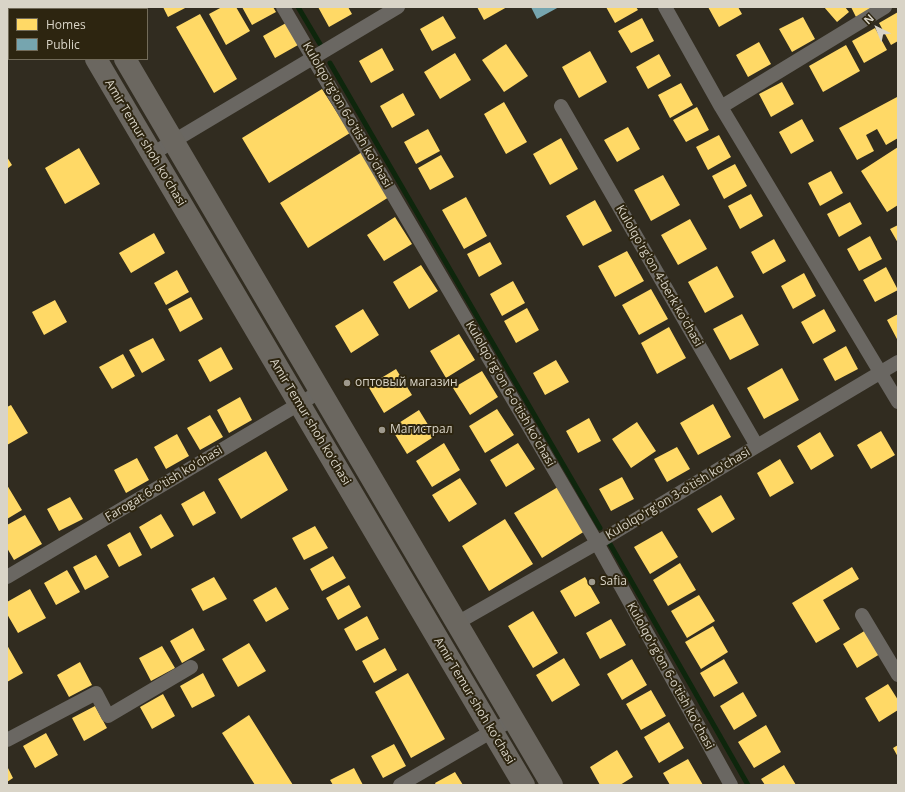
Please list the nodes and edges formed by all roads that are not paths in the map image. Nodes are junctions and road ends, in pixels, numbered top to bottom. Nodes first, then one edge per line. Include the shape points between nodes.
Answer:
1 (284, 7) edge
2 (398, 7) edge
3 (665, 7) edge
4 (885, 7) edge
5 (313, 57) junction
6 (97, 60) edge
7 (126, 60) edge
8 (561, 106) dead end
9 (721, 107) junction
10 (174, 140) junction
11 (152, 154) junction
12 (898, 362) edge
13 (881, 373) junction
14 (321, 391) junction
15 (898, 402) edge
16 (299, 404) junction
17 (757, 446) junction
18 (597, 543) junction
19 (7, 577) edge
20 (862, 615) dead end
21 (457, 623) junction
22 (191, 667) dead end
23 (898, 675) edge
24 (514, 719) junction
25 (493, 732) junction
26 (7, 740) edge
27 (400, 785) edge
28 (524, 785) edge
29 (552, 785) edge
30 (730, 785) edge

1 - 5 street, Kulolqo'rg'on 6-o'tish ko'chasi
2 - 5 street
3 - 9 street
4 - 9 street
5 - 10 street
5 - 18 street, Kulolqo'rg'on 6-o'tish ko'chasi
6 - 11 main road, Amir Temur shoh ko'chasi
7 - 10 main road, Amir Temur shoh ko'chasi
8 - 17 street, Kulolqo'rg'on 4-berk ko'chasi
9 - 13 street
10 - 11 street
10 - 14 main road, Amir Temur shoh ko'chasi
11 - 16 main road, Amir Temur shoh ko'chasi
12 - 13 street, Kulolqo'rg'on 3-o'tish ko'chasi
13 - 15 street
13 - 17 street, Kulolqo'rg'on 3-o'tish ko'chasi
14 - 16 street, Farogat 6-o'tish ko'chasi
14 - 21 main road, Amir Temur shoh ko'chasi
16 - 19 street, Farogat 6-o'tish ko'chasi
16 - 25 main road, Amir Temur shoh ko'chasi
17 - 18 street, Kulolqo'rg'on 3-o'tish ko'chasi
18 - 21 street, Kulolqo'rg'on 3-o'tish ko'chasi
18 - 30 street, Kulolqo'rg'on 6-o'tish ko'chasi
20 - 23 street
21 - 24 main road, Amir Temur shoh ko'chasi
22 - 26 street via 108,716 96,692
24 - 25 street
24 - 29 main road, Amir Temur shoh ko'chasi
25 - 27 street
25 - 28 main road, Amir Temur shoh ko'chasi

